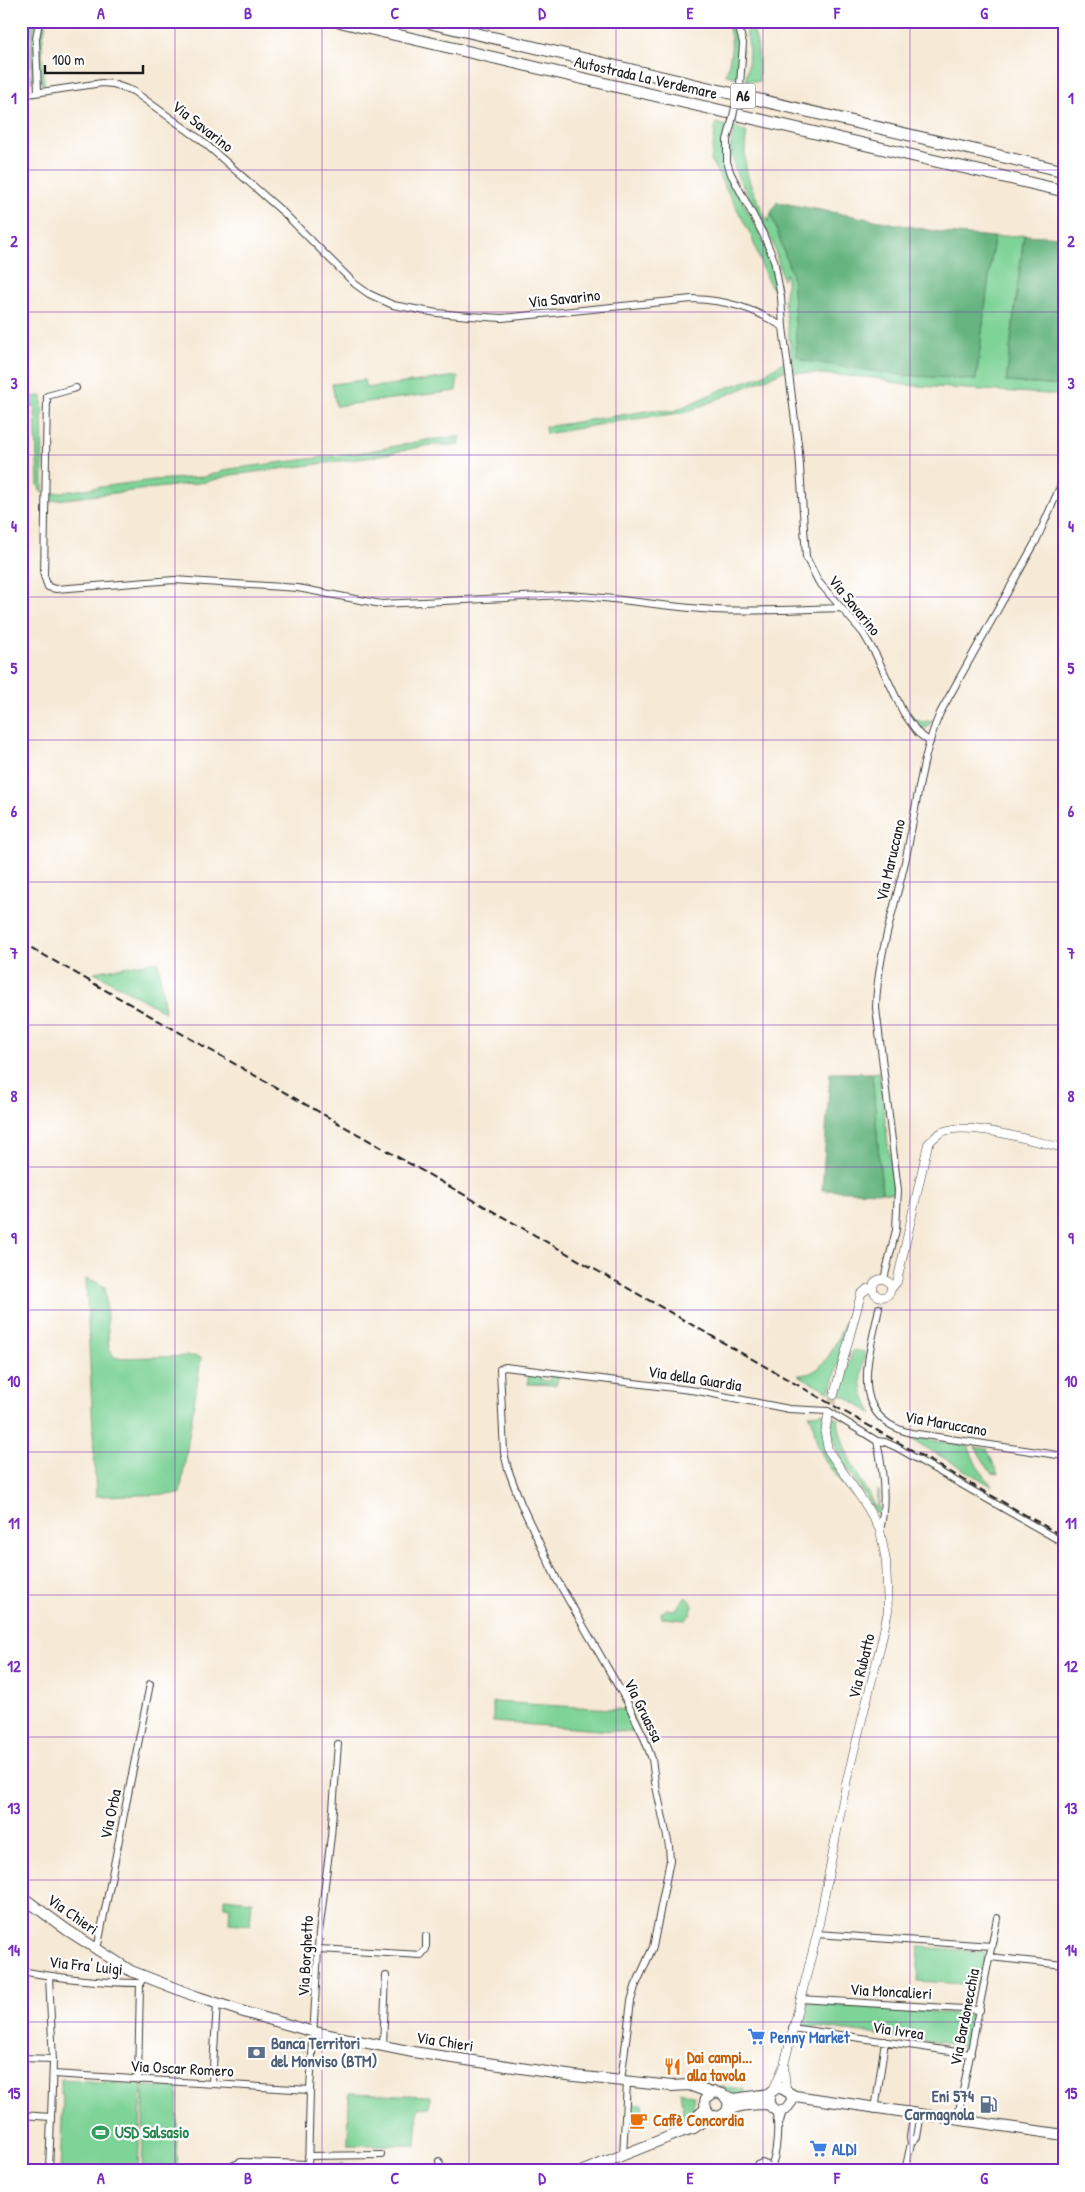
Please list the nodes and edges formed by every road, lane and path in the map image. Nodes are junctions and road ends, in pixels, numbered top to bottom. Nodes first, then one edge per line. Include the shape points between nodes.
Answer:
1 (39, 21) edge
2 (338, 21) edge
3 (422, 21) edge
4 (737, 21) edge
5 (38, 92) junction
6 (21, 95) edge
7 (1064, 171) edge
8 (1064, 191) edge
9 (783, 327) junction
10 (76, 388) dead end
11 (1064, 478) edge
12 (841, 608) junction
13 (930, 742) junction
14 (1064, 1148) edge
15 (884, 1279) junction
16 (873, 1288) junction
17 (891, 1289) junction
18 (879, 1308) dead end
19 (500, 1369) joint
20 (834, 1395) tunnel mouth
21 (828, 1416) tunnel mouth
22 (877, 1441) junction
23 (1064, 1456) edge
24 (880, 1530) junction
25 (1064, 1543) edge
26 (150, 1684) dead end
27 (338, 1744) dead end
28 (21, 1896) edge
29 (997, 1918) dead end
30 (817, 1934) junction
31 (426, 1936) dead end
32 (992, 1946) junction
33 (319, 1949) junction
34 (97, 1950) junction
35 (990, 1958) junction
36 (1064, 1966) edge
37 (21, 1971) edge
38 (49, 1976) junction
39 (386, 1976) dead end
40 (142, 1980) junction
41 (800, 1999) junction
42 (218, 2003) junction
43 (980, 2010) junction
44 (792, 2028) junction
45 (314, 2032) junction
46 (885, 2041) junction
47 (383, 2046) junction
48 (971, 2054) junction
49 (21, 2058) edge
50 (53, 2059) junction
51 (784, 2065) junction
52 (53, 2074) junction
53 (138, 2080) junction
54 (624, 2081) junction
55 (212, 2083) junction
56 (310, 2090) junction
57 (726, 2096) junction
58 (779, 2100) junction
59 (709, 2105) junction
60 (876, 2109) junction
61 (727, 2110) junction
62 (917, 2115) junction
63 (21, 2116) edge
64 (51, 2117) junction
65 (957, 2120) junction
66 (1064, 2135) edge
67 (774, 2150) junction
68 (381, 2155) dead end
69 (623, 2155) junction
70 (308, 2156) junction
71 (439, 2161) dead end
72 (252, 2162) junction
73 (765, 2163) junction
74 (236, 2165) junction
75 (308, 2168) edge
76 (246, 2170) edge
77 (771, 2170) edge
78 (48, 2171) edge
79 (230, 2171) edge
80 (442, 2171) edge
81 (584, 2171) edge
82 (754, 2171) edge
83 (905, 2171) edge

1 - 5 street via 36,39
2 - 8 highway, Autostrada La Verdemare / A6
3 - 7 highway, Autostrada La Verdemare / A6
4 - 9 street, bridge via 744,43 740,85 727,140 728,162 774,260
5 - 6 street, Via Savarino
5 - 9 street, Via Savarino via 102,84 133,91 201,140 252,183 354,284 393,305 437,313 502,318 684,300 714,300 751,310
9 - 12 street, Via Savarino via 789,361 806,557 818,580
10 - 12 street via 47,396 44,576 48,587 174,580 298,588 381,604 565,595 716,610
11 - 13 street, Via Maruccano via 1046,521 940,713
12 - 13 street, Via Savarino via 872,648 903,712 918,734
13 - 15 street, Via Maruccano via 877,980 876,1008 898,1190 896,1230
14 - 17 street via 971,1128 943,1132 934,1137 928,1144 897,1282
15 - 16 street via 879,1279
15 - 17 street
16 - 17 street via 881,1297 889,1294
16 - 20 street via 861,1294
18 - 23 street, Via Maruccano via 866,1388 877,1415 887,1423 910,1433
19 - 22 street, Via della Guardia via 505,1367 665,1386 789,1409 828,1411
19 - 54 street, Via Gruassa via 504,1453 508,1469 557,1580 643,1735 652,1759 669,1846 670,1860 653,1947 631,2001
21 - 24 street, Via Rubatto via 825,1433 828,1450
22 - 24 street via 883,1500
22 - 25 street, Via della Guardia via 885,1442
24 - 30 street, Via Rubatto via 886,1561 886,1621 847,1779
26 - 34 street, Via Orba
27 - 33 street, Via Borghetto
28 - 34 main road, Via Chieri
29 - 32 street, Via Bardonecchia
30 - 32 street
30 - 41 street, Via Rubatto
31 - 33 street via 426,1949 421,1955
32 - 35 street, Via Bardonecchia
33 - 45 street, Via Borghetto
34 - 40 main road, Via Chieri
35 - 36 street
35 - 43 street, Via Bardonecchia
37 - 38 street, Via Fra' Luigi
38 - 40 street, Via Fra' Luigi
38 - 50 street
39 - 47 street
40 - 42 main road, Via Chieri
40 - 53 street
41 - 43 street, Via Moncalieri
41 - 44 street, Via Rubatto
42 - 45 main road, Via Chieri
42 - 55 street
43 - 48 street, Via Bardonecchia
44 - 46 street, Via Ivrea
44 - 51 street, Via Rubatto
45 - 47 main road, Via Chieri
45 - 56 street, Via Borghetto
46 - 48 street, Via Ivrea
46 - 60 street
47 - 54 main road, Via Chieri via 517,2068
48 - 65 street, Via Bardonecchia
49 - 50 street
50 - 52 street
51 - 58 street
51 - 58 street
52 - 53 street, Via Oscar Romero
52 - 64 street
53 - 55 street, Via Oscar Romero
54 - 59 main road, Via Chieri via 689,2085
54 - 69 street, Via Gruassa
55 - 56 street, Via Oscar Romero
56 - 70 street, Via Borghetto
57 - 58 main road, Via Chieri
57 - 59 main road, Via Chieri via 719,2092
57 - 61 main road
58 - 60 main road
58 - 61 main road
58 - 67 street
59 - 61 main road via 722,2115
59 - 69 main road via 681,2132
60 - 62 main road
62 - 65 main road
62 - 83 street
63 - 64 street
64 - 78 street
65 - 66 main road
67 - 73 street
67 - 77 street
68 - 70 street
69 - 81 main road
70 - 75 street, Via Borghetto
71 - 80 street
72 - 74 street
72 - 75 street
72 - 76 street
73 - 77 street
73 - 82 street via 757,2165
74 - 76 street
74 - 79 street

